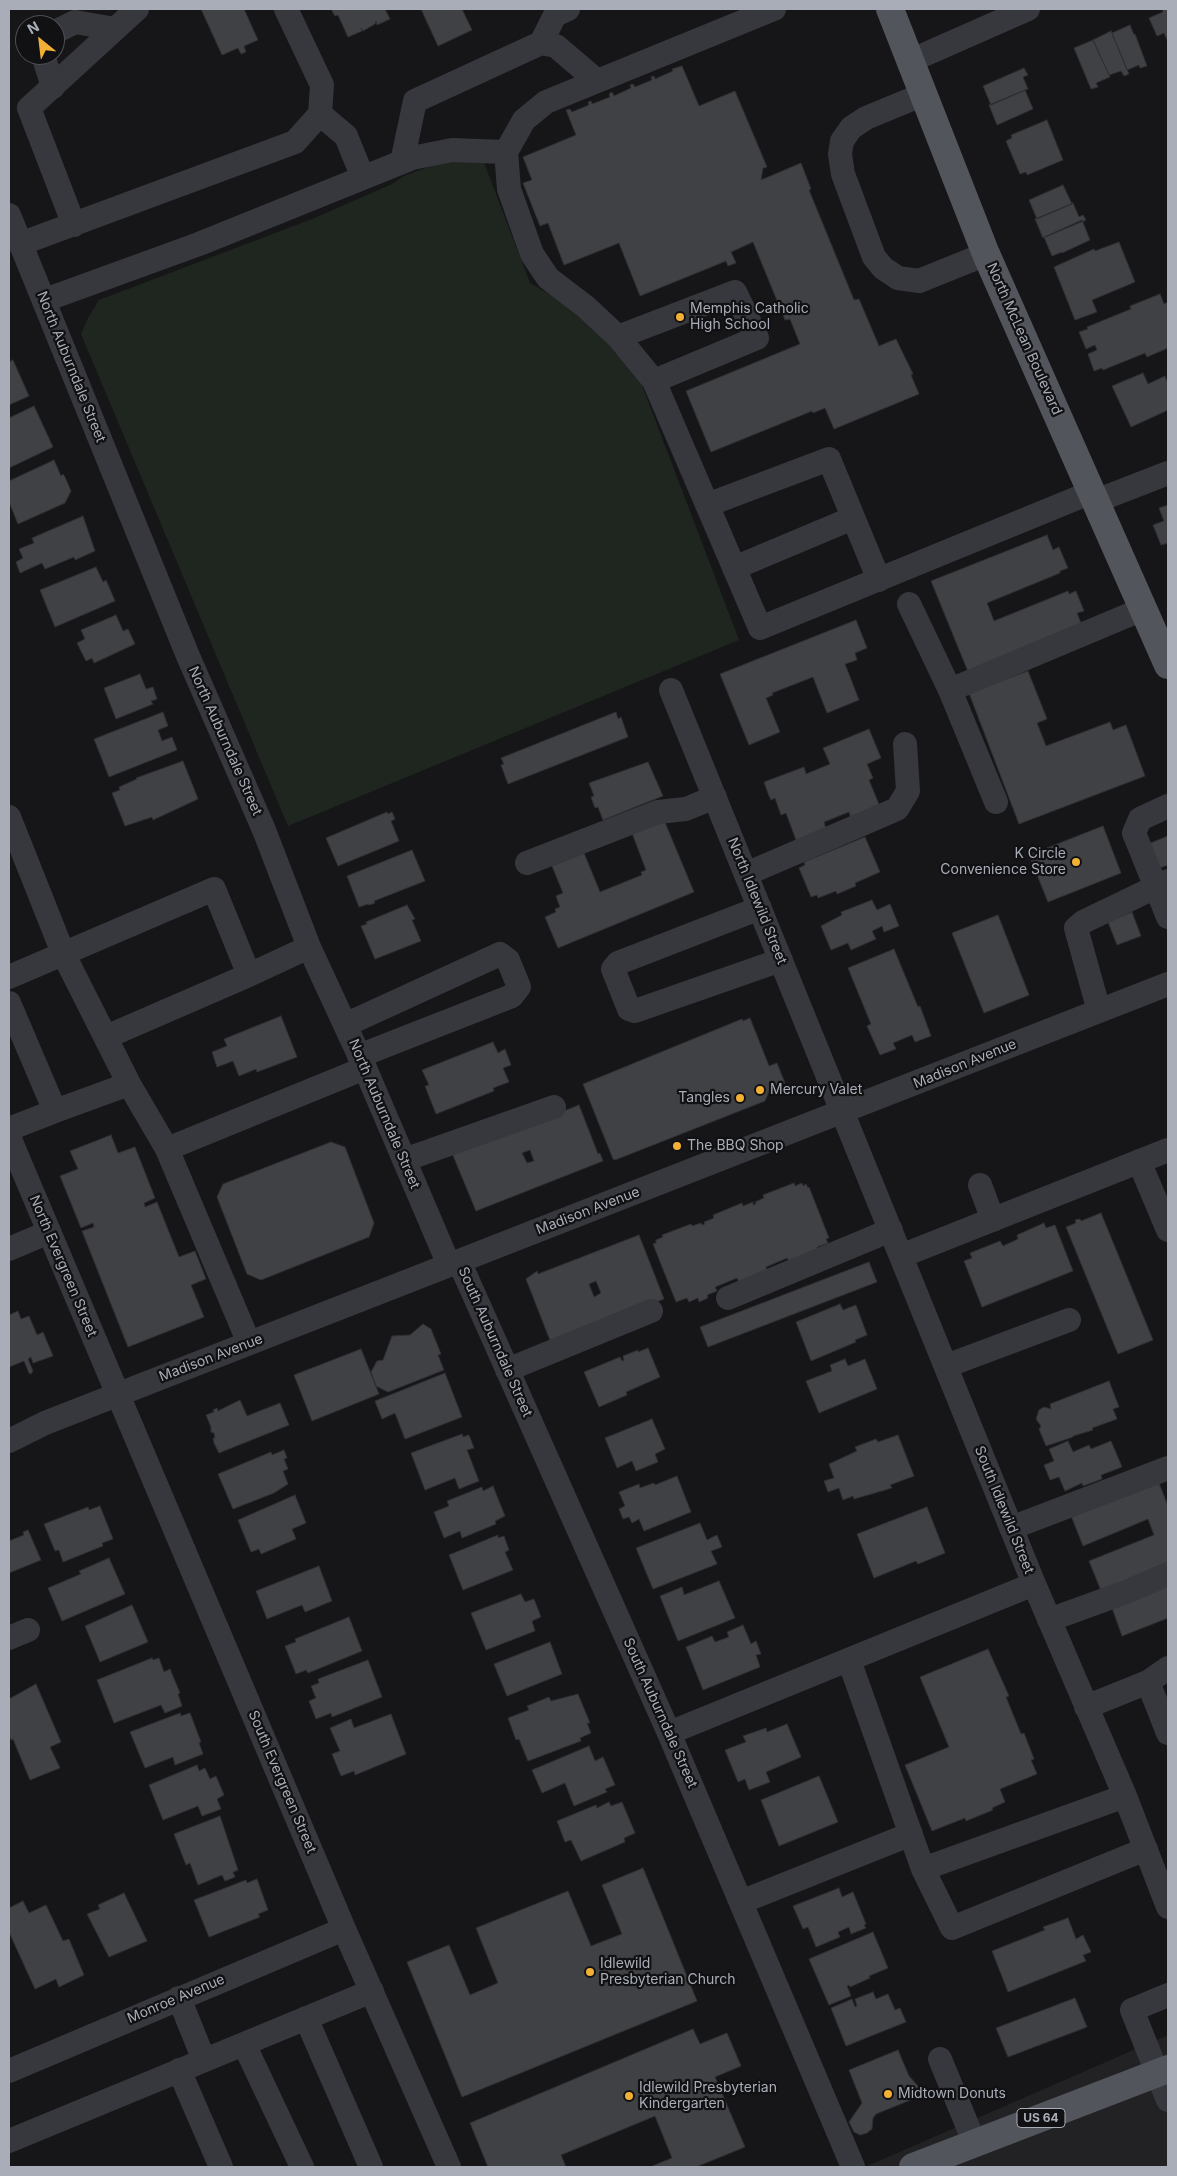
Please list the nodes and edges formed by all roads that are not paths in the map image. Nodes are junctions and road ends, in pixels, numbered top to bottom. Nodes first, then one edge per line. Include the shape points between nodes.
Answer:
1 (137, 9) edge
2 (286, 9) edge
3 (568, 9) edge
4 (774, 9) edge
5 (890, 9) edge
6 (1028, 9) edge
7 (732, 16) edge
8 (65, 27) edge
9 (115, 30) junction
10 (541, 43) junction
11 (910, 61) junction
12 (46, 65) edge
13 (597, 80) junction
14 (53, 87) junction
15 (924, 94) junction
16 (320, 114) junction
17 (506, 152) junction
18 (402, 162) junction
19 (363, 178) junction
20 (9, 215) edge
21 (74, 225) junction
22 (20, 244) junction
23 (986, 254) junction
24 (45, 300) junction
25 (618, 337) junction
26 (654, 381) junction
27 (1168, 473) edge
28 (1094, 496) junction
29 (708, 505) junction
30 (853, 518) junction
31 (734, 568) junction
32 (879, 580) junction
33 (909, 604) dead end
34 (1143, 608) junction
35 (1168, 665) edge
36 (671, 690) dead end
37 (950, 690) junction
38 (905, 744) dead end
39 (715, 797) junction
40 (996, 802) dead end
41 (1168, 806) edge
42 (9, 817) edge
43 (527, 863) dead end
44 (746, 874) junction
45 (1162, 884) edge
46 (760, 908) junction
47 (1168, 917) edge
48 (308, 947) junction
49 (63, 954) junction
50 (781, 960) junction
51 (249, 975) junction
52 (9, 977) edge
53 (1168, 984) edge
54 (9, 1003) edge
55 (1099, 1010) junction
56 (345, 1025) junction
57 (106, 1037) junction
58 (362, 1062) junction
59 (130, 1084) junction
60 (554, 1107) dead end
61 (55, 1110) junction
62 (842, 1113) junction
63 (9, 1129) edge
64 (9, 1137) edge
65 (167, 1149) junction
66 (1168, 1150) edge
67 (404, 1160) junction
68 (1139, 1161) junction
69 (17, 1182) edge
70 (980, 1185) dead end
71 (993, 1220) junction
72 (891, 1230) junction
73 (1168, 1230) edge
74 (49, 1232) junction
75 (9, 1248) edge
76 (901, 1256) junction
77 (454, 1263) junction
78 (728, 1298) dead end
79 (651, 1311) dead end
80 (1069, 1320) dead end
81 (249, 1343) junction
82 (946, 1366) junction
83 (507, 1370) junction
84 (118, 1395) junction
85 (9, 1442) edge
86 (1168, 1468) edge
87 (1011, 1528) junction
88 (1168, 1574) edge
89 (1034, 1584) junction
90 (1049, 1620) junction
91 (849, 1660) junction
92 (1168, 1668) edge
93 (1148, 1682) junction
94 (1086, 1707) junction
95 (669, 1733) junction
96 (1168, 1733) edge
97 (1125, 1796) junction
98 (911, 1834) junction
99 (1146, 1849) junction
100 (923, 1869) junction
101 (741, 1902) junction
102 (1168, 1906) edge
103 (344, 1929) junction
104 (372, 1991) junction
105 (1168, 1995) edge
106 (179, 1998) junction
107 (306, 2018) junction
108 (244, 2044) junction
109 (940, 2059) dead end
110 (204, 2060) junction
111 (179, 2070) junction
112 (9, 2071) edge
113 (1163, 2071) edge
114 (1168, 2100) edge
115 (9, 2140) edge
116 (975, 2144) junction
117 (949, 2161) edge
118 (221, 2167) edge
119 (302, 2167) edge
120 (371, 2167) edge
121 (449, 2167) edge
122 (853, 2167) edge
123 (914, 2167) edge

1 - 9 street
2 - 16 street via 322,85
3 - 10 street via 555,14
4 - 7 street
5 - 11 main road, North McLean Boulevard
6 - 11 street
7 - 13 street
8 - 9 street via 75,22
9 - 14 street
10 - 13 street via 556,46
10 - 18 street via 415,101
11 - 15 main road, North McLean Boulevard
12 - 14 street
13 - 17 street via 546,102 524,120
14 - 21 street via 29,108
15 - 23 main road, North McLean Boulevard
15 - 23 street via 866,118 851,128 842,141 843,174 874,257 898,278 919,281
16 - 19 street via 346,136
16 - 21 street via 295,142
17 - 18 street via 452,150
17 - 25 street via 509,189 532,254 548,278
18 - 19 street
19 - 24 street via 199,244
20 - 22 street, North Auburndale Street
21 - 22 street
22 - 24 street, North Auburndale Street
23 - 28 main road, North McLean Boulevard
24 - 48 street, North Auburndale Street via 188,656 264,830
25 - 26 street
25 - 26 street via 736,292 757,338
26 - 29 street
27 - 28 street
28 - 32 street
28 - 34 main road, North McLean Boulevard
29 - 30 street via 829,459
29 - 31 street
30 - 31 street
30 - 32 street
31 - 32 street via 760,628
33 - 37 street
34 - 35 main road, North McLean Boulevard
34 - 37 street
36 - 39 street, North Idlewild Street
37 - 40 street
38 - 44 street via 908,791 896,809
39 - 43 street via 686,810 658,812
39 - 44 street, North Idlewild Street
41 - 45 street via 1140,819 1134,832
42 - 49 street
44 - 46 street, North Idlewild Street
45 - 47 street
45 - 55 street via 1076,928
46 - 50 street, North Idlewild Street
46 - 50 street via 618,963 613,969 629,1009 635,1011
48 - 51 street
48 - 56 street, North Auburndale Street
49 - 51 street via 214,889
49 - 52 street
49 - 57 street
50 - 62 street, North Idlewild Street
51 - 57 street
53 - 55 street, Madison Avenue
54 - 61 street
55 - 62 street, Madison Avenue
56 - 58 street, North Auburndale Street
56 - 58 street via 500,954 508,960 519,987 512,996
57 - 59 street
58 - 65 street
58 - 67 street, North Auburndale Street
59 - 61 street
59 - 65 street
60 - 67 street
61 - 63 street
62 - 72 street, South Idlewild Street
62 - 77 street, Madison Avenue
64 - 69 street, North Evergreen Street
65 - 81 street
66 - 68 street
67 - 77 street, North Auburndale Street
68 - 71 street
68 - 73 street
69 - 74 street, North Evergreen Street
70 - 71 street
71 - 76 street
72 - 76 street, South Idlewild Street
72 - 78 street
74 - 75 street
74 - 84 street, North Evergreen Street
76 - 82 street, South Idlewild Street
77 - 81 street, Madison Avenue
77 - 83 street, South Auburndale Street
79 - 83 street
80 - 82 street
81 - 84 street, Madison Avenue
82 - 87 street, South Idlewild Street
83 - 95 street, South Auburndale Street
84 - 85 street, Madison Avenue via 45,1423
84 - 103 street, South Evergreen Street
86 - 87 street
87 - 89 street, South Idlewild Street
88 - 90 street
89 - 90 street, South Idlewild Street
89 - 91 street
90 - 94 street, South Idlewild Street
91 - 95 street
91 - 98 street
92 - 93 street
93 - 94 street
93 - 96 street
94 - 97 street, South Idlewild Street
95 - 101 street, South Auburndale Street
97 - 99 street, South Idlewild Street
97 - 100 street
98 - 100 street
98 - 101 street
99 - 100 street via 952,1928
99 - 102 street, South Idlewild Street
101 - 122 street, South Auburndale Street
103 - 104 street, South Evergreen Street
103 - 106 street, Monroe Avenue
104 - 107 street
104 - 121 street, South Evergreen Street
105 - 113 street via 1132,2010
106 - 110 street
106 - 112 street, Monroe Avenue
107 - 108 street
107 - 120 street
108 - 110 street
108 - 119 street
109 - 116 street
110 - 111 street
111 - 115 street
111 - 118 street
113 - 114 street
113 - 116 main road, US 64
116 - 117 main road, US 64
117 - 123 main road, US 64

